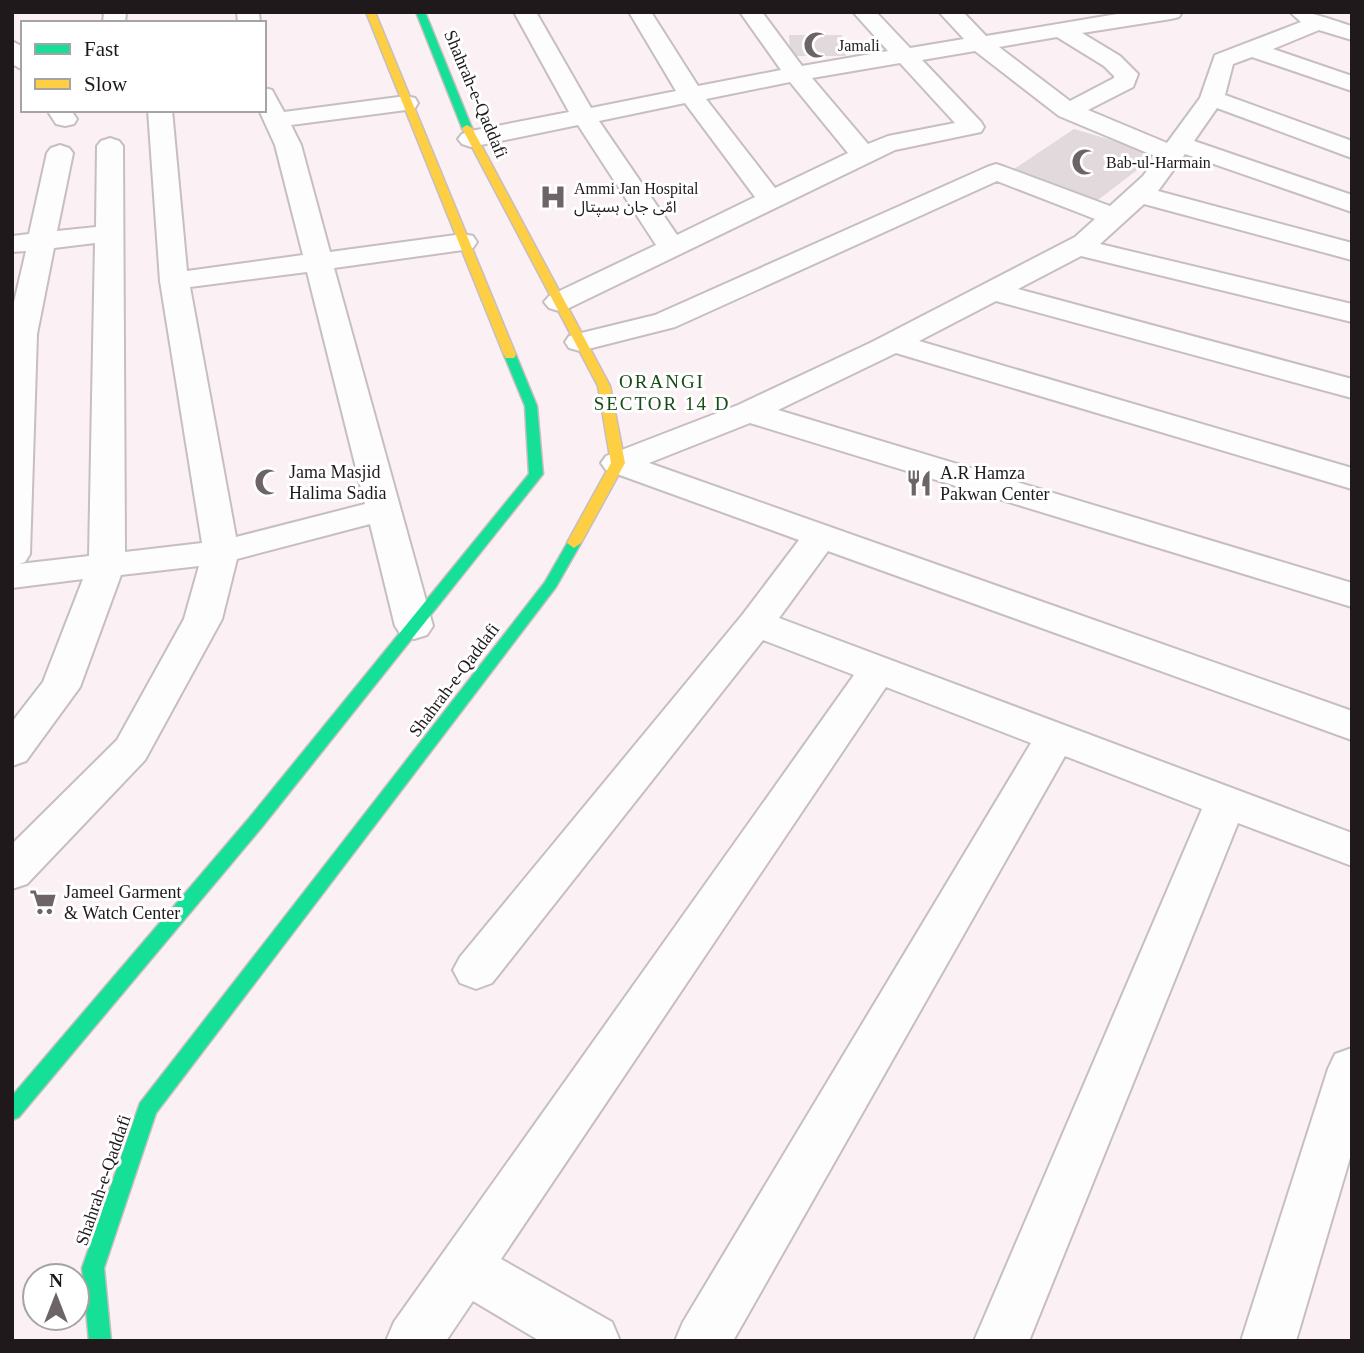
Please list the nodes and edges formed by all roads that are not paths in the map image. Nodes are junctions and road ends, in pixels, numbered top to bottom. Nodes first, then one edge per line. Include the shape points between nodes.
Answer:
1 (370, 12) edge
2 (421, 12) edge
3 (524, 12) edge
4 (640, 12) edge
5 (751, 12) edge
6 (864, 12) edge
7 (950, 12) edge
8 (1171, 12) edge
9 (1099, 18) edge
10 (1310, 18) edge
11 (1062, 31) junction
12 (1352, 33) edge
13 (982, 45) junction
14 (1252, 49) junction
15 (907, 57) junction
16 (798, 73) junction
17 (1352, 84) edge
18 (691, 95) junction
19 (1212, 98) junction
20 (407, 103) junction
21 (270, 107) edge
22 (1068, 111) junction
23 (160, 112) edge
24 (584, 116) junction
25 (471, 139) junction
26 (110, 146) dead end
27 (1176, 149) junction
28 (1352, 150) edge
29 (60, 153) dead end
30 (864, 156) junction
31 (1139, 194) junction
32 (771, 200) junction
33 (1352, 204) edge
34 (1113, 217) junction
35 (107, 234) junction
36 (27, 242) edge
37 (463, 242) junction
38 (1077, 247) junction
39 (672, 248) junction
40 (1352, 252) edge
41 (318, 261) junction
42 (174, 281) junction
43 (992, 291) junction
44 (559, 302) junction
45 (1352, 313) edge
46 (580, 342) junction
47 (893, 343) junction
48 (1352, 389) edge
49 (749, 412) junction
50 (618, 463) junction
51 (1352, 479) edge
52 (383, 510) junction
53 (821, 535) junction
54 (221, 552) junction
55 (12, 554) edge
56 (107, 564) junction
57 (12, 576) edge
58 (1352, 595) edge
59 (756, 623) junction
60 (414, 626) junction
61 (878, 670) junction
62 (1352, 726) edge
63 (1055, 738) junction
64 (12, 751) edge
65 (1226, 802) junction
66 (1352, 850) edge
67 (12, 872) edge
68 (477, 970) dead end
69 (1352, 1069) edge
70 (12, 1111) edge
71 (465, 1267) junction
72 (100, 1341) edge
73 (413, 1341) edge
74 (593, 1341) edge
75 (702, 1341) edge
76 (1001, 1341) edge
77 (1268, 1341) edge

1 - 20 main road
2 - 25 main road, Shahrah-e-Qaddafi
3 - 24 street
4 - 18 street
5 - 16 street
6 - 15 street
7 - 13 street
8 - 9 street
9 - 11 street
10 - 12 street
10 - 14 street
11 - 13 street
11 - 22 street via 1126,74 1125,82
13 - 15 street
13 - 22 street
14 - 17 street
14 - 19 street via 1223,60
15 - 16 street
15 - 30 street via 972,127 888,144
16 - 18 street
16 - 30 street
18 - 24 street
18 - 32 street
19 - 27 street
19 - 28 street
20 - 21 street
20 - 37 main road
21 - 41 street via 288,145
22 - 27 street
23 - 42 street
24 - 25 street
24 - 39 street
25 - 44 main road, Shahrah-e-Qaddafi
26 - 35 street
27 - 31 street
27 - 33 street
29 - 36 street
30 - 32 street
31 - 34 street
31 - 40 street
32 - 39 street
34 - 38 street
34 - 46 street via 996,172 665,321
35 - 36 street
35 - 56 street
36 - 55 street
37 - 41 street
37 - 60 main road via 531,406 536,474
38 - 43 street
38 - 45 street
39 - 44 street
41 - 42 street
41 - 52 street
42 - 54 street
43 - 47 street
43 - 48 street
44 - 46 main road, Shahrah-e-Qaddafi
46 - 50 main road, Shahrah-e-Qaddafi via 604,386
47 - 49 street
47 - 51 street
49 - 50 street
49 - 58 street
50 - 53 street
50 - 72 main road, Shahrah-e-Qaddafi via 551,584 147,1109 93,1268
52 - 54 street
52 - 60 street
53 - 59 street
53 - 62 street
54 - 56 street
54 - 67 street via 203,619 131,750
56 - 57 street
56 - 64 street via 61,687
59 - 61 street
59 - 68 street
60 - 70 main road via 257,822
61 - 63 street
61 - 71 street
63 - 65 street
63 - 75 street
65 - 66 street
65 - 76 street
69 - 77 street
71 - 73 street
71 - 74 street

